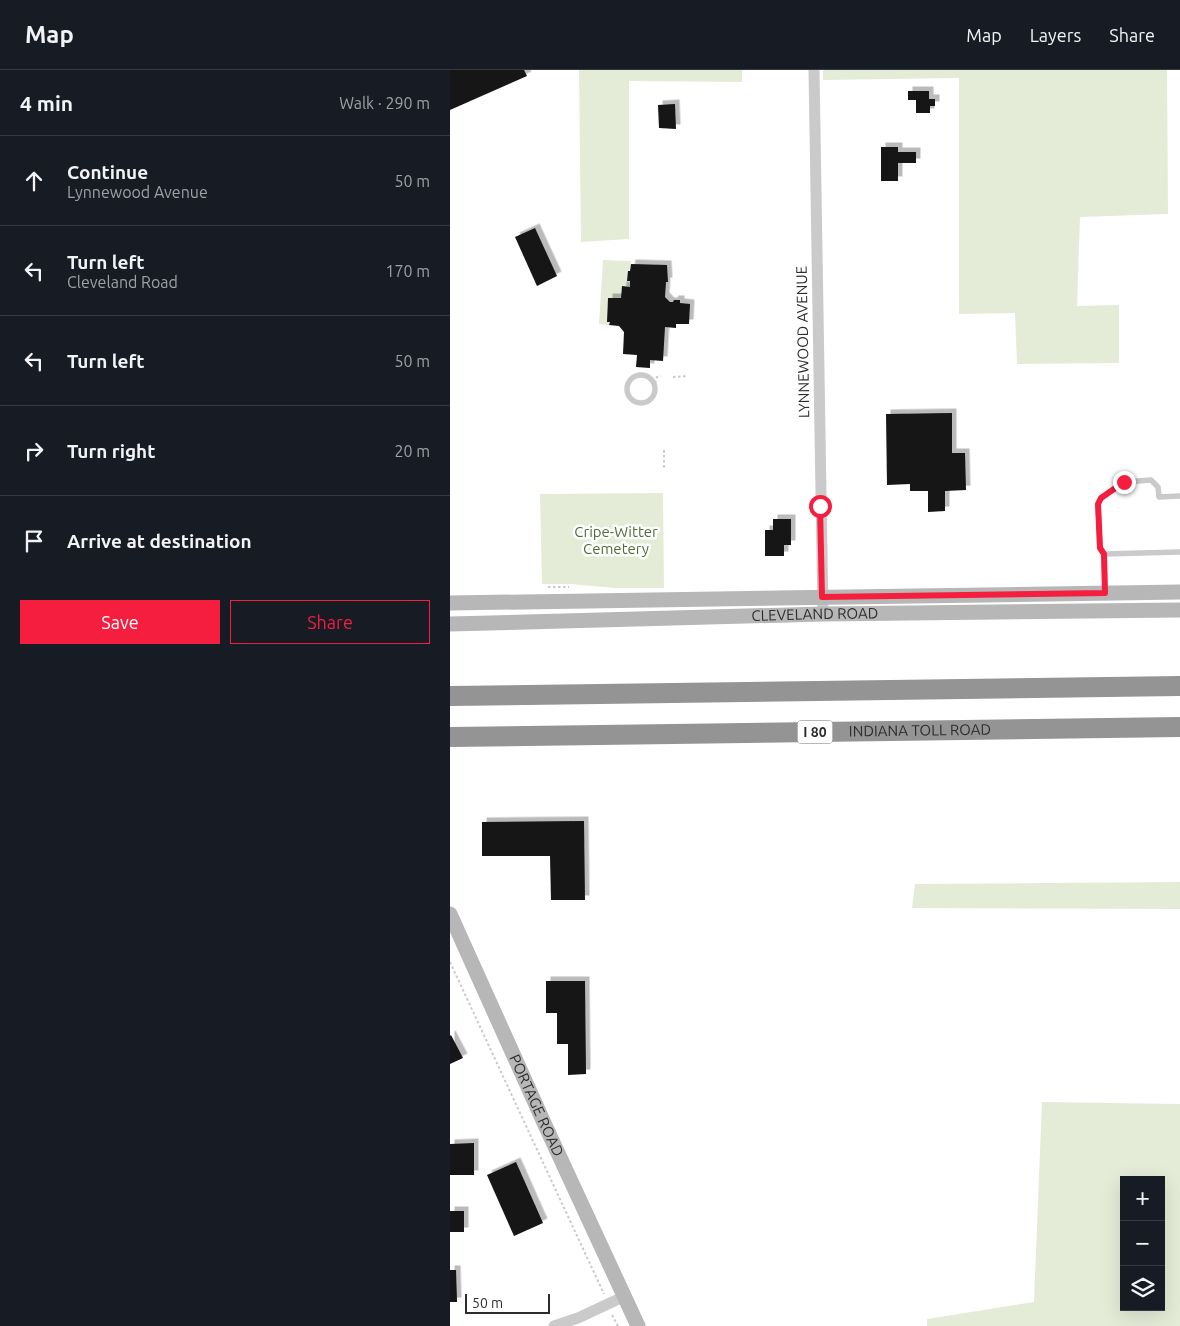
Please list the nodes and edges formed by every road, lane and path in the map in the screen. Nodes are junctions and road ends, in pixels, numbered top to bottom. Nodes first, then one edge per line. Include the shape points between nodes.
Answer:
1 (814, 70) edge
2 (662, 376) dead end
3 (688, 376) dead end
4 (673, 377) dead end
5 (655, 383) junction
6 (664, 450) dead end
7 (664, 468) dead end
8 (1180, 496) edge
9 (1180, 552) edge
10 (1104, 554) junction
11 (1180, 592) edge
12 (1105, 593) junction
13 (822, 597) junction
14 (450, 603) edge
15 (1180, 610) edge
16 (823, 614) junction
17 (450, 624) edge
18 (1180, 686) edge
19 (450, 696) edge
20 (1180, 727) edge
21 (450, 737) edge
22 (450, 914) edge
23 (450, 962) edge
24 (601, 1289) dead end
25 (625, 1296) junction
26 (613, 1317) dead end
27 (554, 1326) edge
28 (618, 1326) edge
29 (638, 1326) edge

1 - 13 street, LYNNEWOOD AVENUE
2 - 5 path via 657,377
3 - 4 path
5 - 5 lane via 656,392 650,402 639,404 630,399 626,390 629,381 638,375 648,376
6 - 7 path
8 - 10 lane via 1159,497 1158,487 1151,480 1124,482 1101,498 1098,504 1100,548
9 - 10 lane
10 - 12 lane
11 - 12 main road, CLEVELAND ROAD
12 - 13 main road, CLEVELAND ROAD
13 - 14 main road, CLEVELAND ROAD
13 - 16 street, LYNNEWOOD AVENUE
15 - 16 main road, CLEVELAND ROAD
16 - 17 main road, CLEVELAND ROAD
18 - 19 highway
20 - 21 highway, INDIANA TOLL ROAD / I 80
22 - 25 main road, PORTAGE ROAD
23 - 24 path
25 - 27 street
25 - 29 main road, PORTAGE ROAD
26 - 28 path

